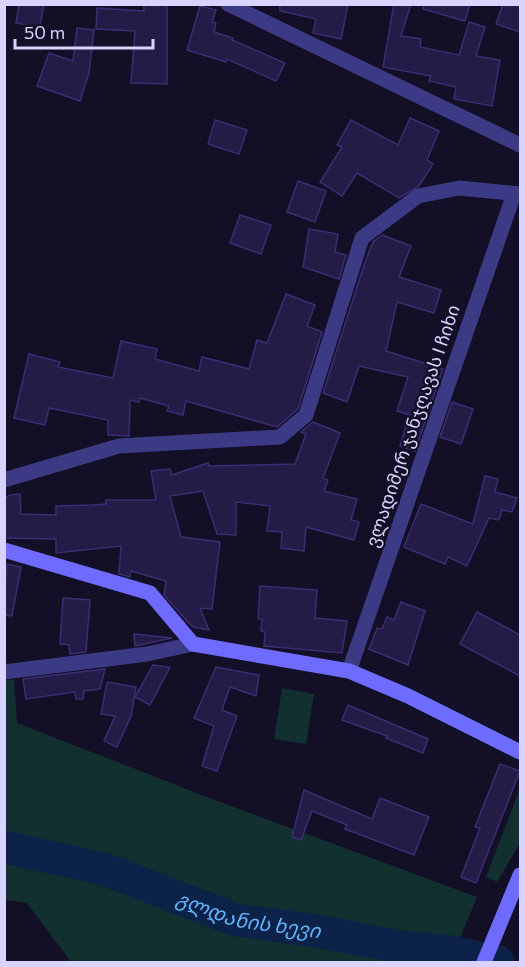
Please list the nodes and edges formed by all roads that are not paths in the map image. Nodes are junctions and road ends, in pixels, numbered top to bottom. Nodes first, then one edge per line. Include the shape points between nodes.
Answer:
1 (228, 4) edge
2 (520, 145) edge
3 (517, 194) edge
4 (4, 480) edge
5 (4, 550) edge
6 (193, 644) junction
7 (349, 671) junction
8 (4, 672) edge
9 (520, 752) edge
10 (518, 882) edge
11 (484, 963) edge

1 - 2 street
3 - 4 street, ვლადიმერ ჯანჯღავას I ჩიხი via 459,188 418,196 362,238 306,415 280,437 119,446
3 - 7 street, ვლადიმერ ჯანჯღავას I ჩიხი
5 - 6 street via 150,593
6 - 7 street
6 - 8 street via 147,654
7 - 9 street
10 - 11 street

